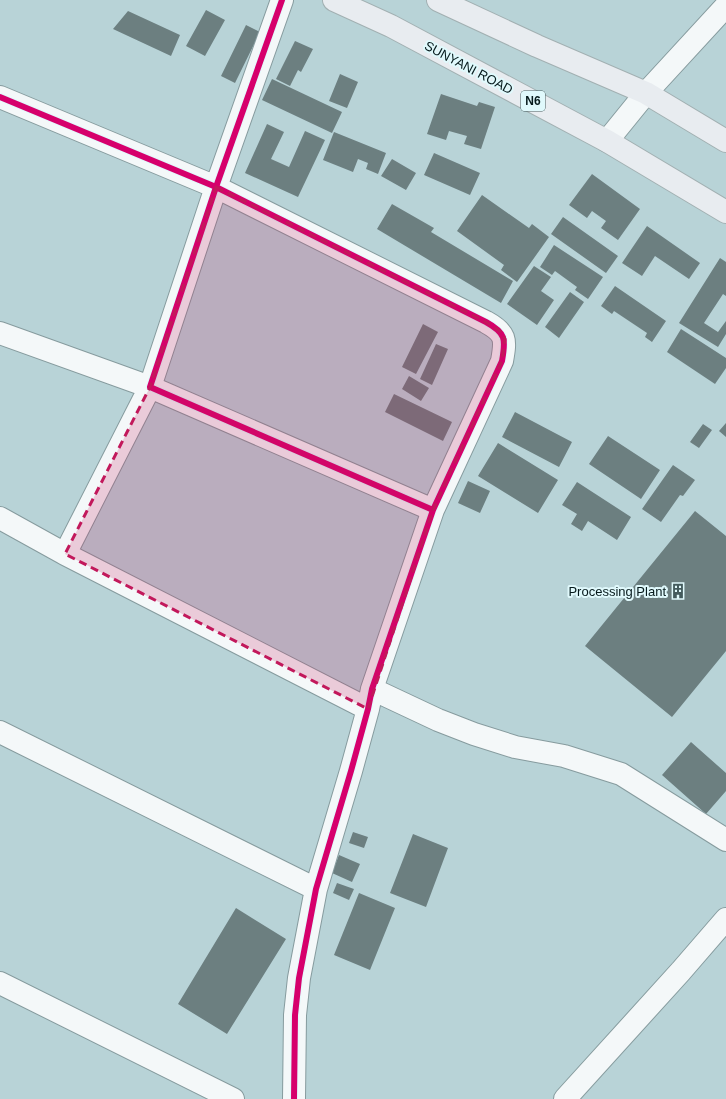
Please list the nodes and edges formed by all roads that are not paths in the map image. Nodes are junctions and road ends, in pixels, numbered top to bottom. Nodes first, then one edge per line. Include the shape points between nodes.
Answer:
1 (282, 0) edge
2 (334, 0) edge
3 (438, 0) edge
4 (726, 6) edge
5 (646, 94) junction
6 (0, 97) edge
7 (607, 141) junction
8 (726, 141) edge
9 (216, 187) junction
10 (726, 212) edge
11 (0, 333) edge
12 (150, 387) junction
13 (433, 510) junction
14 (0, 518) edge
15 (65, 554) junction
16 (370, 699) junction
17 (0, 732) edge
18 (726, 840) edge
19 (316, 889) junction
20 (726, 919) edge
21 (0, 983) edge
22 (233, 1099) edge
23 (294, 1099) edge
24 (565, 1099) edge

1 - 9 street
2 - 7 main road, SUNYANI ROAD / N6 via 391,26
3 - 5 main road
4 - 5 street
5 - 7 street
5 - 8 main road
6 - 9 street
7 - 10 main road, SUNYANI ROAD / N6
9 - 12 street
9 - 13 street via 500,331 505,339 502,361
11 - 12 street
12 - 13 street
12 - 15 street
13 - 16 street
14 - 15 street
15 - 16 street
16 - 18 street via 515,747 564,756 621,774
16 - 19 street
17 - 19 street
19 - 23 street via 299,978 295,1015
20 - 24 street
21 - 22 street

